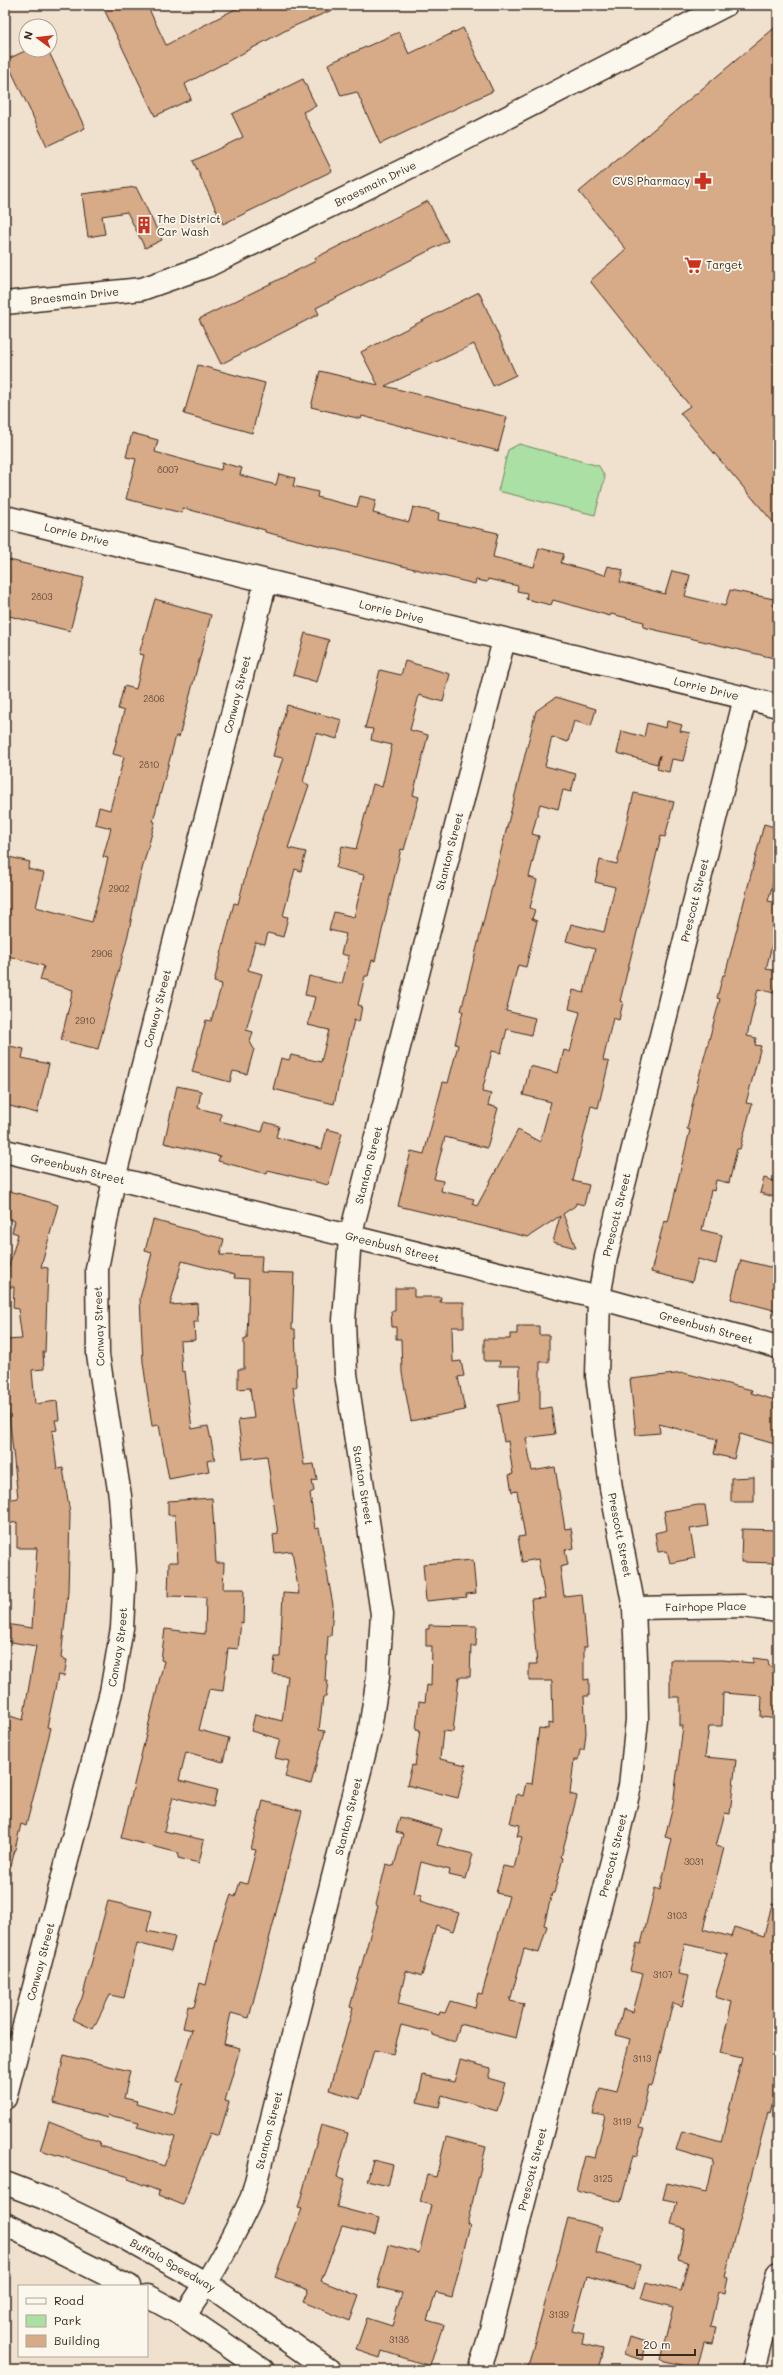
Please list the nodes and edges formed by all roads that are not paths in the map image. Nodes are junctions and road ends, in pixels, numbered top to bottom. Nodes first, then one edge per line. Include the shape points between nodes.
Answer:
1 (726, 5) edge
2 (5, 303) edge
3 (5, 517) edge
4 (266, 581) junction
5 (504, 640) junction
6 (745, 698) junction
7 (778, 706) edge
8 (5, 1151) edge
9 (114, 1179) junction
10 (350, 1236) junction
11 (599, 1298) junction
12 (778, 1347) edge
13 (634, 1608) junction
14 (778, 1611) edge
15 (5, 2098) edge
16 (5, 2183) edge
17 (5, 2224) edge
18 (778, 2273) edge
19 (207, 2284) junction
20 (127, 2285) edge
21 (148, 2297) edge
22 (184, 2316) junction
23 (263, 2370) edge
24 (329, 2370) edge
25 (479, 2370) edge
26 (753, 2370) edge

1 - 2 street, Braesmain Drive via 426,159 207,266 142,289
3 - 4 street, Lorrie Drive
4 - 5 street, Lorrie Drive
4 - 9 street, Conway Street
5 - 6 street, Lorrie Drive
5 - 10 street, Stanton Street
6 - 7 street, Lorrie Drive
6 - 11 street, Prescott Street via 606,1257
8 - 9 street, Greenbush Street
9 - 10 street, Greenbush Street
9 - 15 street, Conway Street via 97,1269 98,1355 120,1496 125,1570 122,1628 112,1692
10 - 11 street, Greenbush Street
10 - 19 street, Stanton Street via 344,1321 346,1374 382,1614 378,1677 369,1735 252,2197 230,2246
11 - 12 street, Greenbush Street
11 - 13 street, Prescott Street via 597,1376 612,1488
13 - 14 street, Fairhope Place via 743,1606
13 - 25 street, Prescott Street via 636,1720 630,1786 612,1864
16 - 19 street, Buffalo Speedway via 90,2220
17 - 20 street
18 - 26 street
19 - 22 street, Stanton Street
19 - 24 street, Buffalo Speedway
21 - 22 street
22 - 23 street

